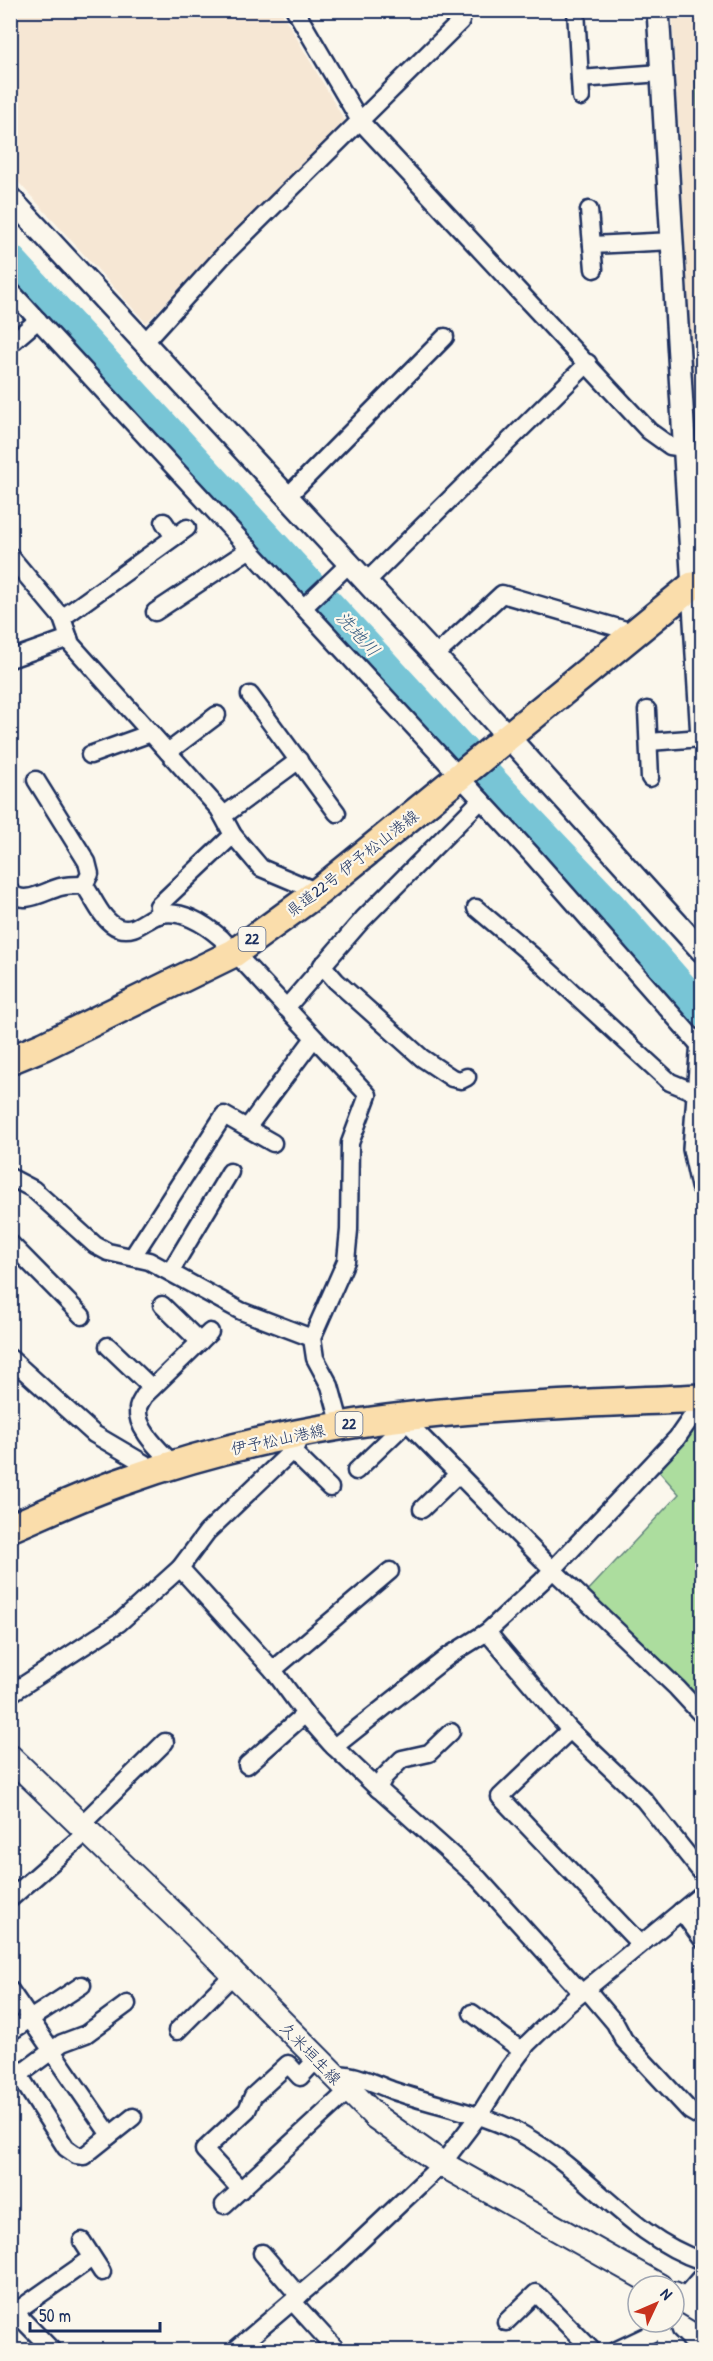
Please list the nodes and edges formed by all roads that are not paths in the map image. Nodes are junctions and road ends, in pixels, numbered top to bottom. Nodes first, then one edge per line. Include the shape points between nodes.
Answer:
1 (295, 10) edge
2 (576, 10) edge
3 (658, 10) edge
4 (461, 21) dead end
5 (661, 73) junction
6 (580, 79) junction
7 (581, 97) dead end
8 (360, 121) junction
9 (10, 198) edge
10 (589, 210) dead end
11 (673, 240) junction
12 (592, 245) junction
13 (594, 269) dead end
14 (10, 290) edge
15 (38, 320) junction
16 (445, 337) dead end
17 (145, 342) junction
18 (10, 344) edge
19 (588, 363) junction
20 (684, 448) junction
21 (287, 497) junction
22 (164, 522) dead end
23 (250, 549) junction
24 (10, 556) edge
25 (343, 569) junction
26 (366, 582) junction
27 (692, 586) junction
28 (306, 605) junction
29 (155, 612) dead end
30 (62, 618) junction
31 (636, 633) junction
32 (69, 638) junction
33 (435, 656) junction
34 (10, 659) edge
35 (260, 700) dead end
36 (647, 710) dead end
37 (217, 715) dead end
38 (151, 733) junction
39 (702, 738) edge
40 (649, 742) junction
41 (502, 743) junction
42 (168, 752) junction
43 (90, 754) dead end
44 (299, 760) junction
45 (463, 775) junction
46 (650, 778) dead end
47 (36, 780) dead end
48 (481, 800) junction
49 (335, 801) dead end
50 (223, 816) junction
51 (233, 835) junction
52 (84, 885) junction
53 (10, 891) edge
54 (318, 892) junction
55 (477, 908) dead end
56 (159, 915) junction
57 (702, 951) edge
58 (234, 952) junction
59 (322, 965) junction
60 (286, 1008) junction
61 (314, 1038) junction
62 (702, 1044) edge
63 (10, 1060) edge
64 (467, 1077) dead end
65 (697, 1093) junction
66 (248, 1128) junction
67 (273, 1143) dead end
68 (230, 1172) dead end
69 (10, 1177) edge
70 (702, 1186) edge
71 (10, 1243) edge
72 (133, 1256) junction
73 (170, 1272) junction
74 (162, 1305) dead end
75 (81, 1316) dead end
76 (312, 1338) junction
77 (108, 1346) dead end
78 (10, 1358) edge
79 (153, 1388) junction
80 (702, 1400) edge
81 (405, 1420) junction
82 (341, 1425) junction
83 (295, 1442) junction
84 (165, 1468) junction
85 (356, 1471) dead end
86 (457, 1474) junction
87 (330, 1488) dead end
88 (422, 1509) dead end
89 (10, 1528) edge
90 (180, 1568) junction
91 (552, 1569) junction
92 (380, 1575) dead end
93 (487, 1632) junction
94 (273, 1670) junction
95 (10, 1694) edge
96 (305, 1714) junction
97 (702, 1715) edge
98 (570, 1730) junction
99 (452, 1732) dead end
100 (165, 1742) dead end
101 (334, 1747) junction
102 (10, 1757) edge
103 (247, 1765) dead end
104 (378, 1789) junction
105 (84, 1828) junction
106 (702, 1873) edge
107 (702, 1894) edge
108 (10, 1899) edge
109 (681, 1911) junction
110 (702, 1939) edge
111 (640, 1944) junction
112 (234, 1974) junction
113 (82, 1986) dead end
114 (10, 1990) edge
115 (584, 1991) junction
116 (127, 2004) dead end
117 (472, 2013) dead end
118 (30, 2018) junction
119 (177, 2031) dead end
120 (10, 2032) edge
121 (52, 2050) junction
122 (522, 2051) junction
123 (333, 2075) junction
124 (478, 2116) junction
125 (133, 2117) dead end
126 (702, 2118) edge
127 (110, 2135) junction
128 (442, 2164) junction
129 (241, 2190) junction
130 (224, 2205) dead end
131 (81, 2241) dead end
132 (262, 2253) dead end
133 (92, 2258) junction
134 (702, 2261) edge
135 (102, 2272) dead end
136 (637, 2274) edge
137 (702, 2276) edge
138 (686, 2286) edge
139 (296, 2299) junction
140 (686, 2302) edge
141 (13, 2310) edge
142 (702, 2311) edge
143 (506, 2322) dead end
144 (647, 2334) edge
145 (664, 2334) edge
146 (52, 2350) edge
147 (235, 2350) edge
148 (337, 2350) edge
149 (592, 2350) edge
150 (617, 2350) edge
151 (675, 2350) edge

1 - 8 street
2 - 6 street
3 - 5 street
4 - 8 street
5 - 6 street
5 - 11 street
6 - 7 street
8 - 17 street via 223,256
8 - 19 street
9 - 17 street
10 - 12 street
11 - 12 street
11 - 20 street
12 - 13 street
14 - 15 street
15 - 18 street
15 - 23 street
16 - 21 street
17 - 21 street
19 - 20 street via 650,431 670,446
19 - 26 street
20 - 27 street
21 - 25 street
22 - 30 street via 181,533
23 - 28 street
23 - 29 street
24 - 30 street
25 - 26 street
25 - 28 street
26 - 33 street
27 - 31 main road, 22
27 - 39 street
28 - 45 street
30 - 32 street
31 - 33 street via 502,594
31 - 41 main road, 22
32 - 34 street
32 - 38 street
33 - 41 street
35 - 44 street
36 - 40 street
37 - 42 street
38 - 42 street
38 - 43 street
39 - 40 street
40 - 46 street
41 - 45 main road, 22
41 - 57 street
42 - 50 street
44 - 49 street
44 - 50 street
45 - 48 street
45 - 54 main road, 県道22号 伊予松山港線 / 22
47 - 52 street via 87,862 90,874
48 - 59 street
48 - 62 street
50 - 51 street
51 - 54 street via 261,868
51 - 56 street via 158,906
52 - 53 street via 62,886 24,899
52 - 56 street via 104,917 118,928 132,929
54 - 58 main road, 県道22号 伊予松山港線 / 22
55 - 65 street via 670,1082
56 - 58 street via 176,915 203,923
58 - 60 street
58 - 63 main road, 県道22号 伊予松山港線 / 22
59 - 60 street
59 - 64 street via 422,1058 452,1078
60 - 61 street
61 - 66 street
61 - 76 street via 368,1095 350,1143 346,1261
62 - 65 street
65 - 70 street via 694,1149
66 - 67 street
66 - 72 street via 224,1115
68 - 73 street
69 - 72 street via 33,1189 95,1245 108,1252
71 - 75 street
72 - 73 street
73 - 76 street via 241,1311
74 - 79 street via 205,1337
76 - 82 street via 315,1358 330,1386
77 - 79 street
78 - 84 street via 94,1434
79 - 84 street via 138,1408 139,1419
80 - 81 main road, 伊予松山港線 / 22 via 520,1408
80 - 91 street via 676,1438
81 - 82 main road, 伊予松山港線 / 22
81 - 85 street
81 - 86 street
82 - 83 main road, 伊予松山港線 / 22
83 - 84 main road, 伊予松山港線 / 22 via 246,1445
83 - 87 street
83 - 90 street via 207,1532
84 - 89 main road, 伊予松山港線 / 22 via 102,1489
86 - 88 street
86 - 91 street
90 - 94 street
90 - 95 street via 119,1623
91 - 93 street
91 - 97 street
92 - 94 street
93 - 98 street
93 - 101 street via 450,1655
94 - 96 street
96 - 101 street
96 - 103 street
98 - 106 street via 644,1800
98 - 111 street via 500,1797
99 - 104 street via 429,1753 402,1759
100 - 105 street
101 - 104 street
102 - 105 main road, 久米垣生線
104 - 115 street via 479,1879
105 - 108 street
105 - 112 main road, 久米垣生線
107 - 109 street
109 - 110 street
109 - 111 street
111 - 115 street
112 - 119 street
112 - 123 main road, 久米垣生線
113 - 118 street
114 - 118 street
115 - 122 street
115 - 126 street via 615,2024 624,2040 690,2111
116 - 121 street via 86,2034
117 - 122 street
118 - 120 street
118 - 121 street
121 - 127 street
121 - 127 street via 19,2075 30,2096 66,2148 76,2155 84,2156
122 - 124 street
123 - 124 street via 344,2073
123 - 128 main road, 久米垣生線 via 376,2117
123 - 129 street
123 - 129 street via 300,2077 288,2064 204,2150
124 - 128 street
124 - 134 street via 532,2140 641,2228 676,2251
125 - 127 street
128 - 136 main road, 久米垣生線
128 - 139 street
129 - 130 street
131 - 133 street
132 - 139 street
133 - 135 street
133 - 141 street
137 - 138 street
139 - 147 street
139 - 148 street
140 - 142 main road, 久米垣生線
141 - 146 street
143 - 149 street via 536,2294
144 - 150 street
145 - 151 street

